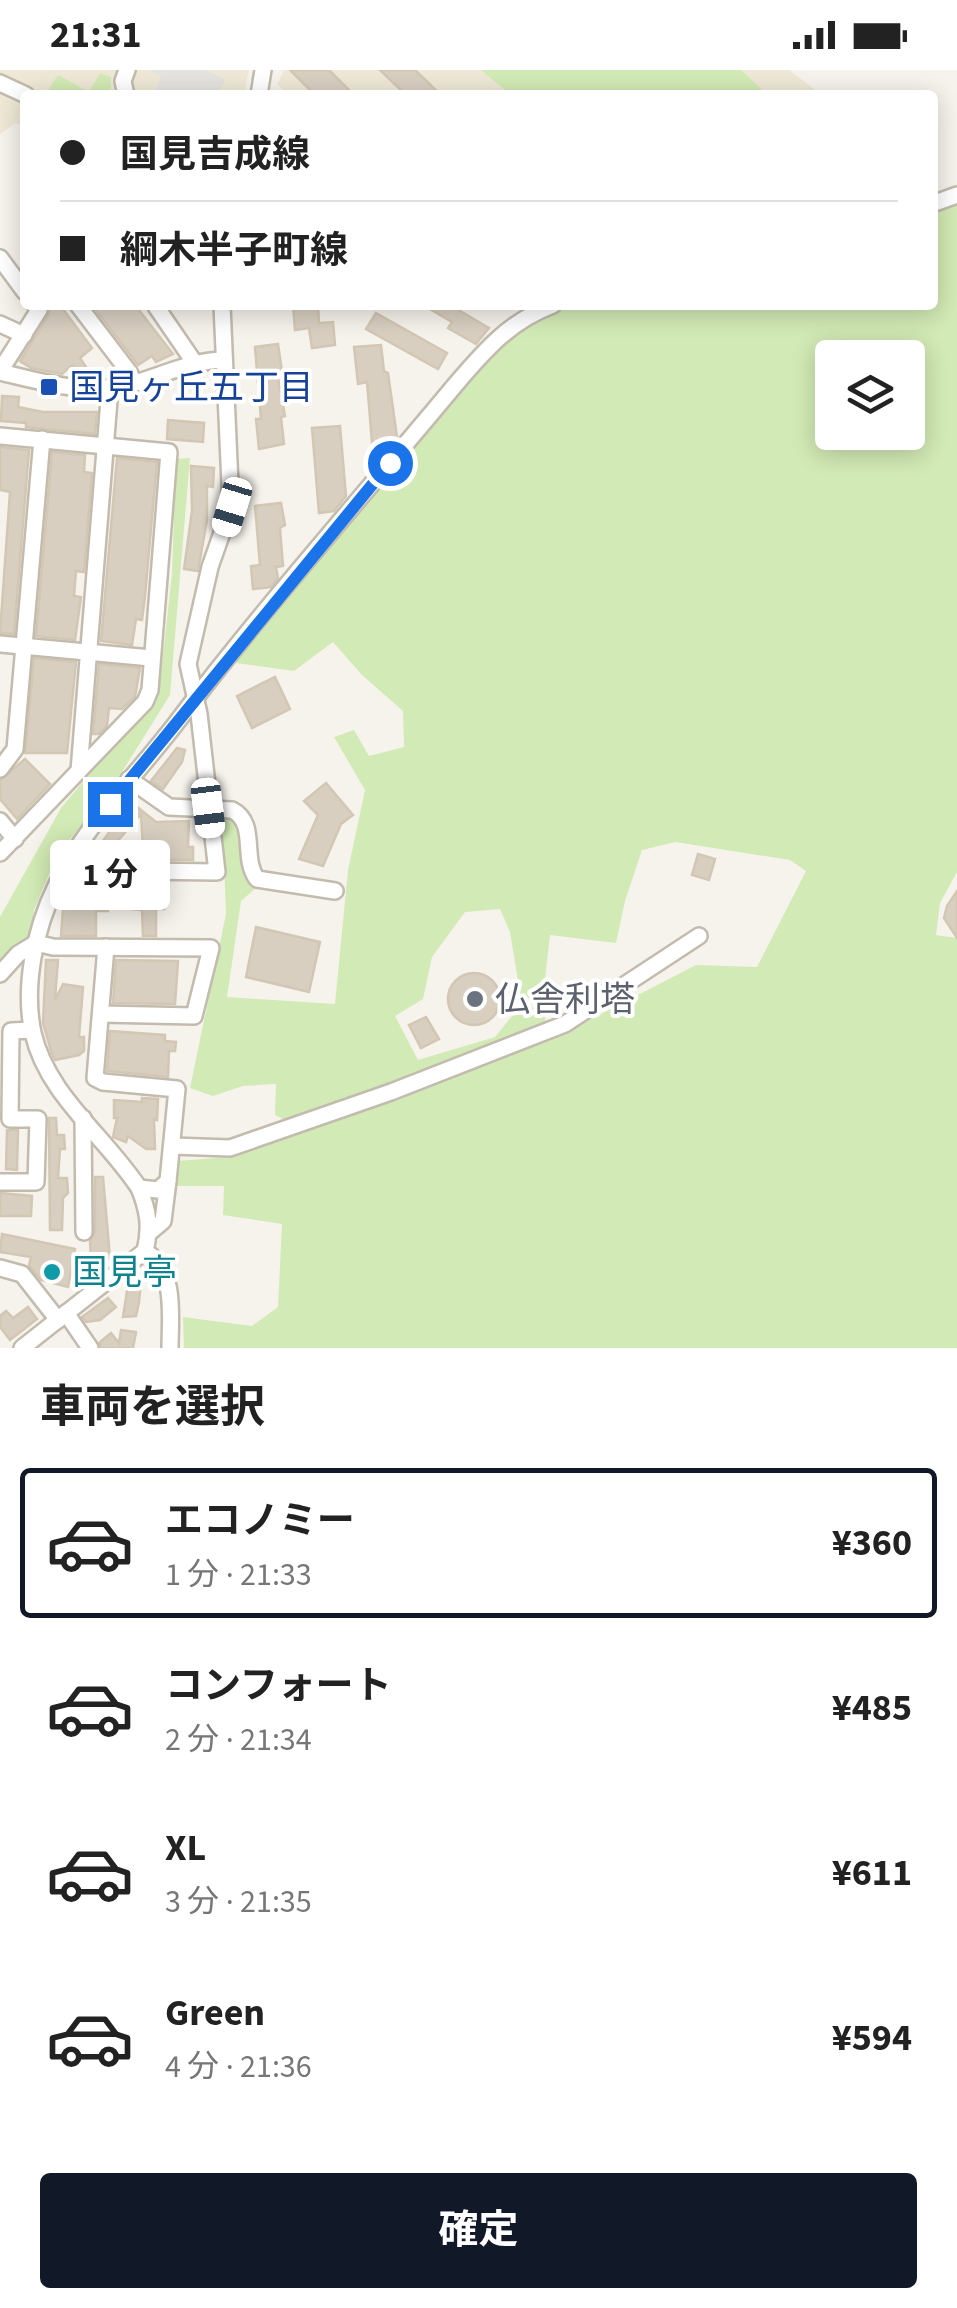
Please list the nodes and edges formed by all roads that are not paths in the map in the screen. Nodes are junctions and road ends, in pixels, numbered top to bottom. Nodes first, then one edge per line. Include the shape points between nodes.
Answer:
1 (0, 258) edge
2 (20, 285) edge
3 (39, 310) edge
4 (82, 310) edge
5 (158, 310) edge
6 (222, 310) edge
7 (540, 310) edge
8 (0, 324) edge
9 (24, 335) junction
10 (223, 360) junction
11 (194, 362) junction
12 (0, 371) edge
13 (134, 384) junction
14 (110, 388) junction
15 (0, 436) edge
16 (42, 439) junction
17 (106, 445) junction
18 (0, 644) edge
19 (23, 646) junction
20 (88, 652) junction
21 (152, 658) junction
22 (194, 698) junction
23 (0, 769) edge
24 (79, 771) junction
25 (129, 780) junction
26 (208, 808) junction
27 (0, 821) edge
28 (15, 839) junction
29 (0, 853) edge
30 (64, 870) junction
31 (335, 890) dead end
32 (699, 936) dead end
33 (36, 943) junction
34 (106, 948) junction
35 (0, 974) edge
36 (101, 1014) junction
37 (32, 1030) junction
38 (83, 1118) junction
39 (172, 1146) junction
40 (168, 1181) junction
41 (0, 1182) edge
42 (138, 1188) junction
43 (84, 1232) dead end
44 (150, 1232) junction
45 (145, 1251) junction
46 (0, 1268) edge
47 (62, 1316) junction
48 (22, 1348) edge
49 (90, 1348) edge
50 (170, 1348) edge

1 - 2 street
3 - 9 street
4 - 13 street
5 - 11 street
6 - 10 street
7 - 22 street via 495,339
8 - 9 street
9 - 12 street
10 - 11 street
10 - 22 street via 232,507 194,628 188,664
11 - 13 street
12 - 14 street via 63,386
13 - 14 street
14 - 17 street
15 - 16 street
16 - 17 street
16 - 19 street
17 - 20 street
17 - 21 street via 169,452
18 - 19 street
19 - 20 street
19 - 23 street via 15,749
20 - 21 street
20 - 24 street
21 - 24 street via 145,702
22 - 25 street
22 - 26 street
24 - 28 street
25 - 26 street via 169,806
25 - 30 street
26 - 30 street via 217,872
26 - 31 street via 241,814 257,878
27 - 28 street
28 - 29 street
30 - 33 street
32 - 39 street via 566,1024 230,1148
33 - 34 street
33 - 35 street
33 - 37 street
34 - 36 street
34 - 36 street via 211,948 194,1016
36 - 39 street via 95,1078 177,1089
37 - 38 street via 42,1064
37 - 41 street via 12,1031 10,1118 38,1119 36,1182
38 - 42 street
38 - 43 street
39 - 40 street
40 - 42 street via 158,1190
40 - 44 street via 163,1221
42 - 44 street
44 - 45 street
45 - 47 street
45 - 50 street via 158,1258 168,1283
46 - 47 street via 22,1274
47 - 48 street
47 - 49 street

